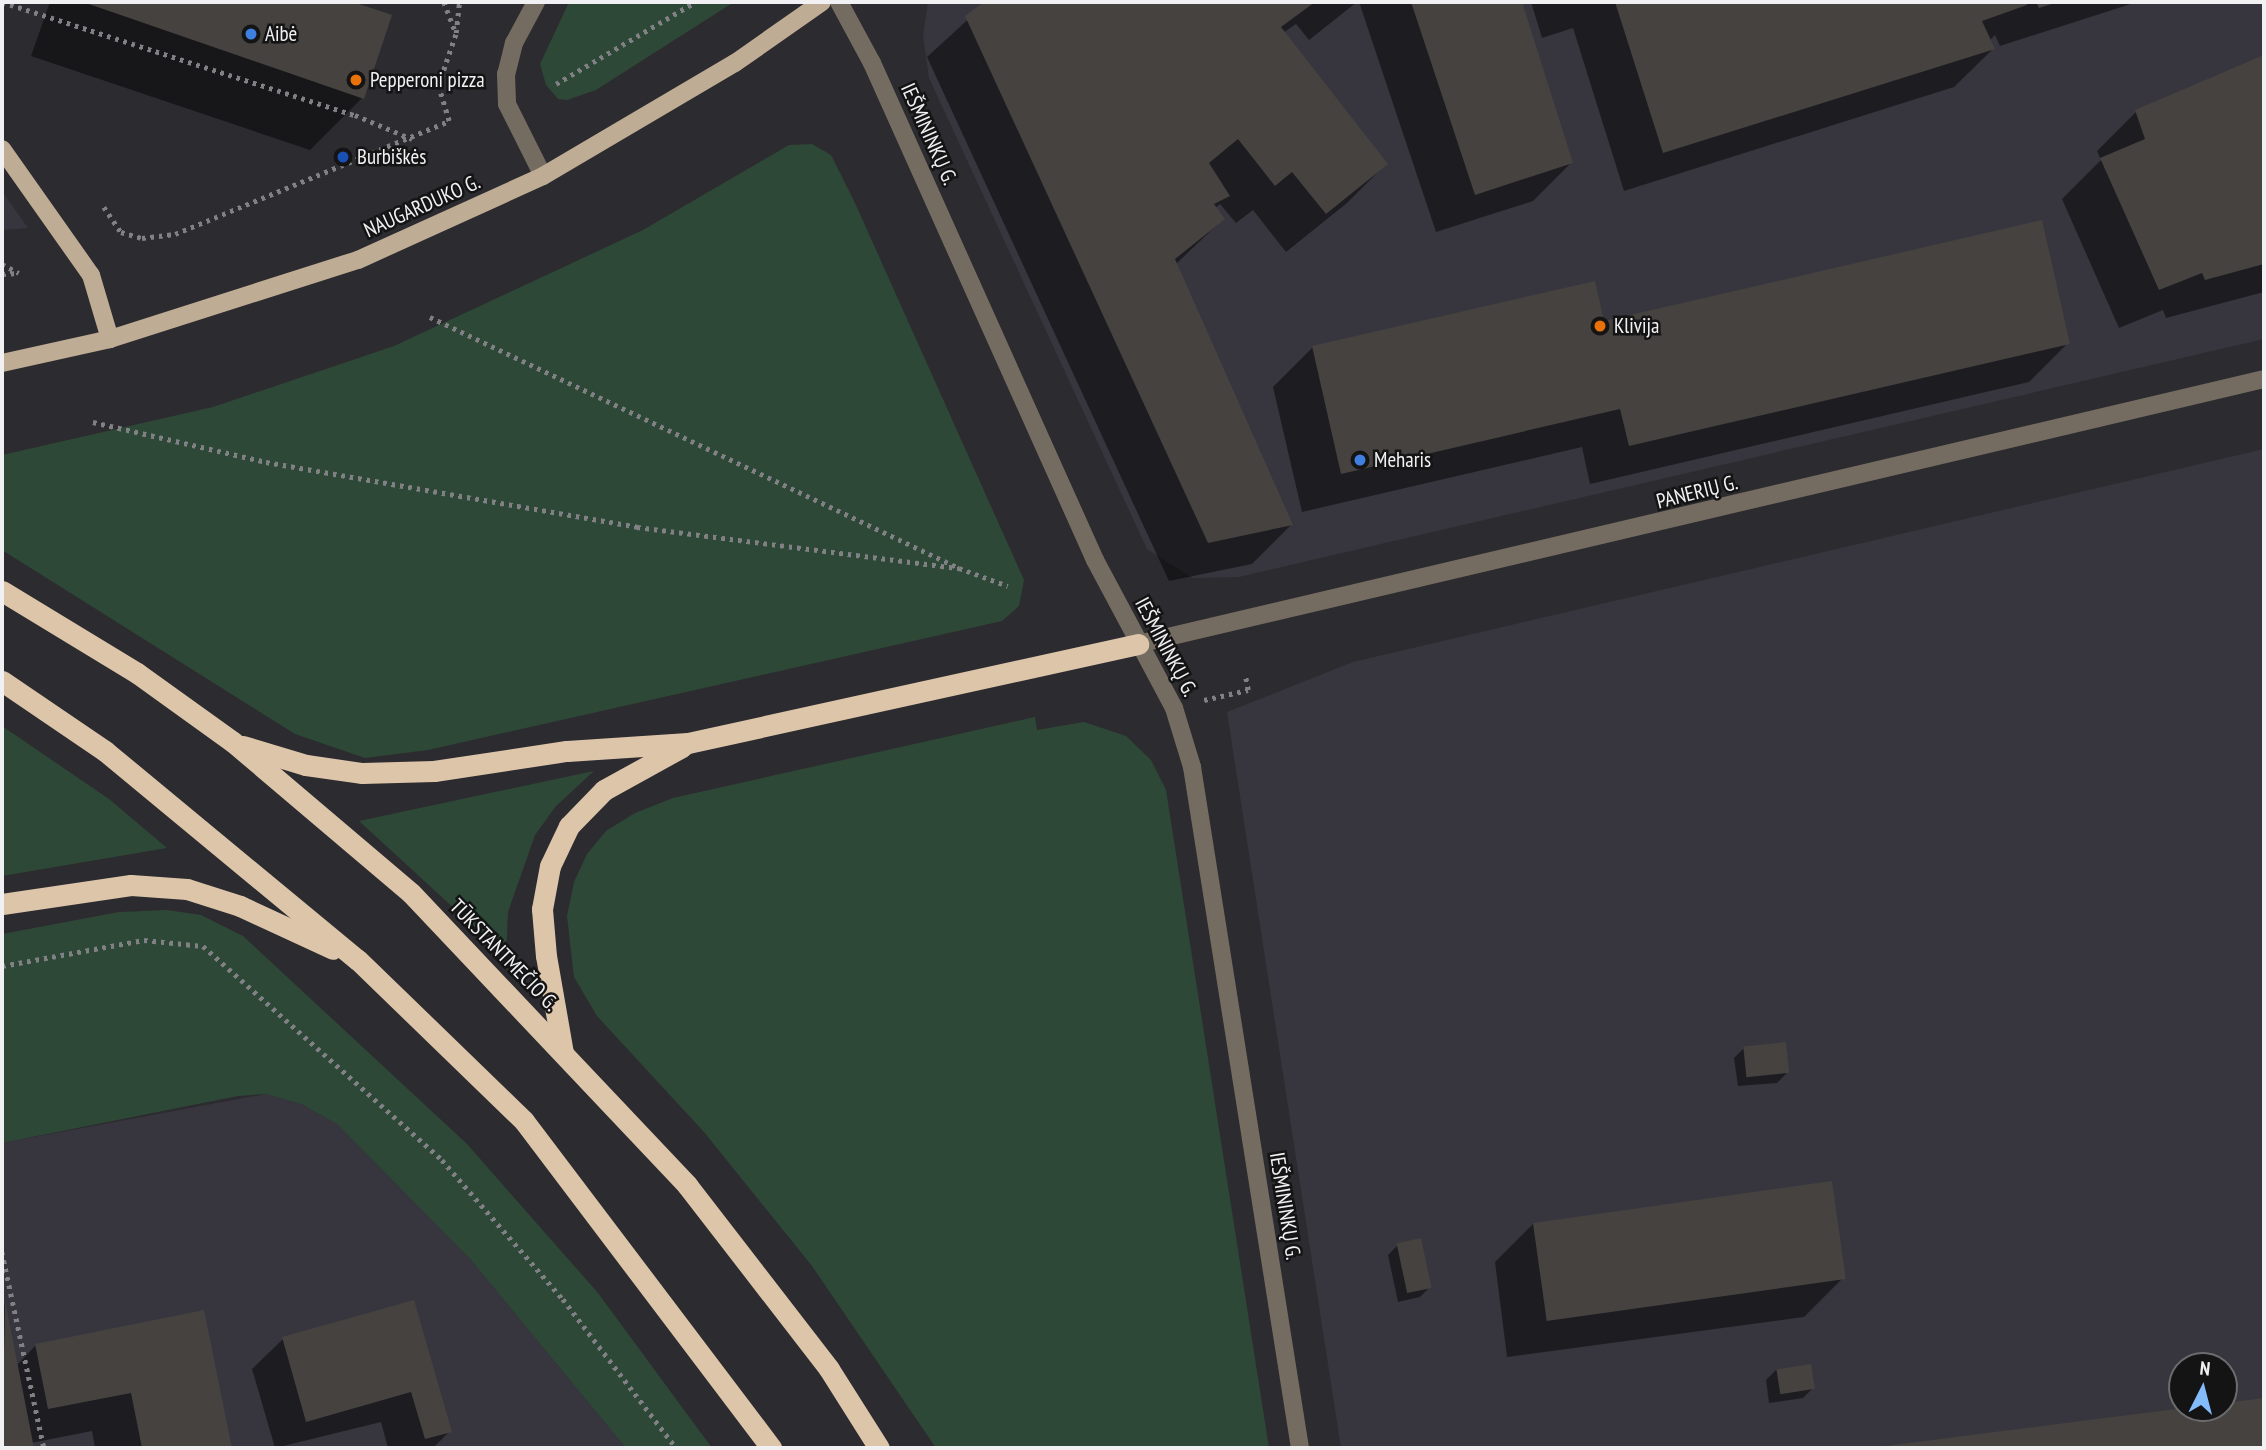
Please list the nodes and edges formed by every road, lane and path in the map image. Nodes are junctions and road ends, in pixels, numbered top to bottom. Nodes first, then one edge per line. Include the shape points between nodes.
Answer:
1 (2, 2) edge
2 (444, 2) edge
3 (459, 2) edge
4 (536, 2) edge
5 (695, 2) edge
6 (822, 2) edge
7 (839, 2) edge
8 (456, 33) junction
9 (556, 84) dead end
10 (413, 139) junction
11 (2, 149) edge
12 (542, 176) junction
13 (104, 207) dead end
14 (2, 264) edge
15 (2, 274) edge
16 (430, 317) dead end
17 (110, 338) junction
18 (2, 363) edge
19 (2264, 379) edge
20 (93, 422) dead end
21 (959, 568) junction
22 (1008, 586) dead end
23 (2, 591) edge
24 (1138, 644) junction
25 (1245, 676) dead end
26 (2, 681) edge
27 (1203, 700) dead end
28 (233, 743) junction
29 (688, 743) junction
30 (2, 904) edge
31 (358, 960) junction
32 (2, 966) edge
33 (564, 1053) junction
34 (2, 1252) edge
35 (44, 1448) edge
36 (676, 1448) edge
37 (771, 1448) edge
38 (879, 1448) edge
39 (1300, 1448) edge

1 - 10 path via 355,115
2 - 8 path
3 - 8 path
4 - 12 street via 514,43 506,74 508,104
5 - 9 path
6 - 12 main road, NAUGARDUKO G. via 724,70
7 - 24 street, IEŠMININKŲ G. via 872,63
8 - 10 path via 438,86 449,121
10 - 13 path via 176,234 142,238 121,232
11 - 17 main road via 92,275
12 - 17 main road, NAUGARDUKO G. via 358,260
14 - 15 path via 19,274
16 - 21 path
17 - 18 main road, NAUGARDUKO G.
19 - 24 street, PANERIŲ G.
20 - 21 path via 266,461 624,524
21 - 22 path
23 - 28 highway, TŪKSTANTMEČIO G. via 137,673
24 - 29 highway
24 - 39 street, IEŠMININKŲ G. via 1174,708 1192,767
25 - 27 path via 1248,690
26 - 31 highway via 105,751
28 - 29 highway via 306,765 362,773 434,771 567,751
28 - 33 highway, TŪKSTANTMEČIO G. via 411,892
29 - 33 highway via 604,790 569,826 550,866 542,909
30 - 31 highway via 131,885 187,889 240,906
31 - 37 highway via 524,1121
32 - 36 path via 144,940 203,946 442,1160 563,1299
33 - 38 highway, TŪKSTANTMEČIO G. via 687,1185 829,1369
34 - 35 path

